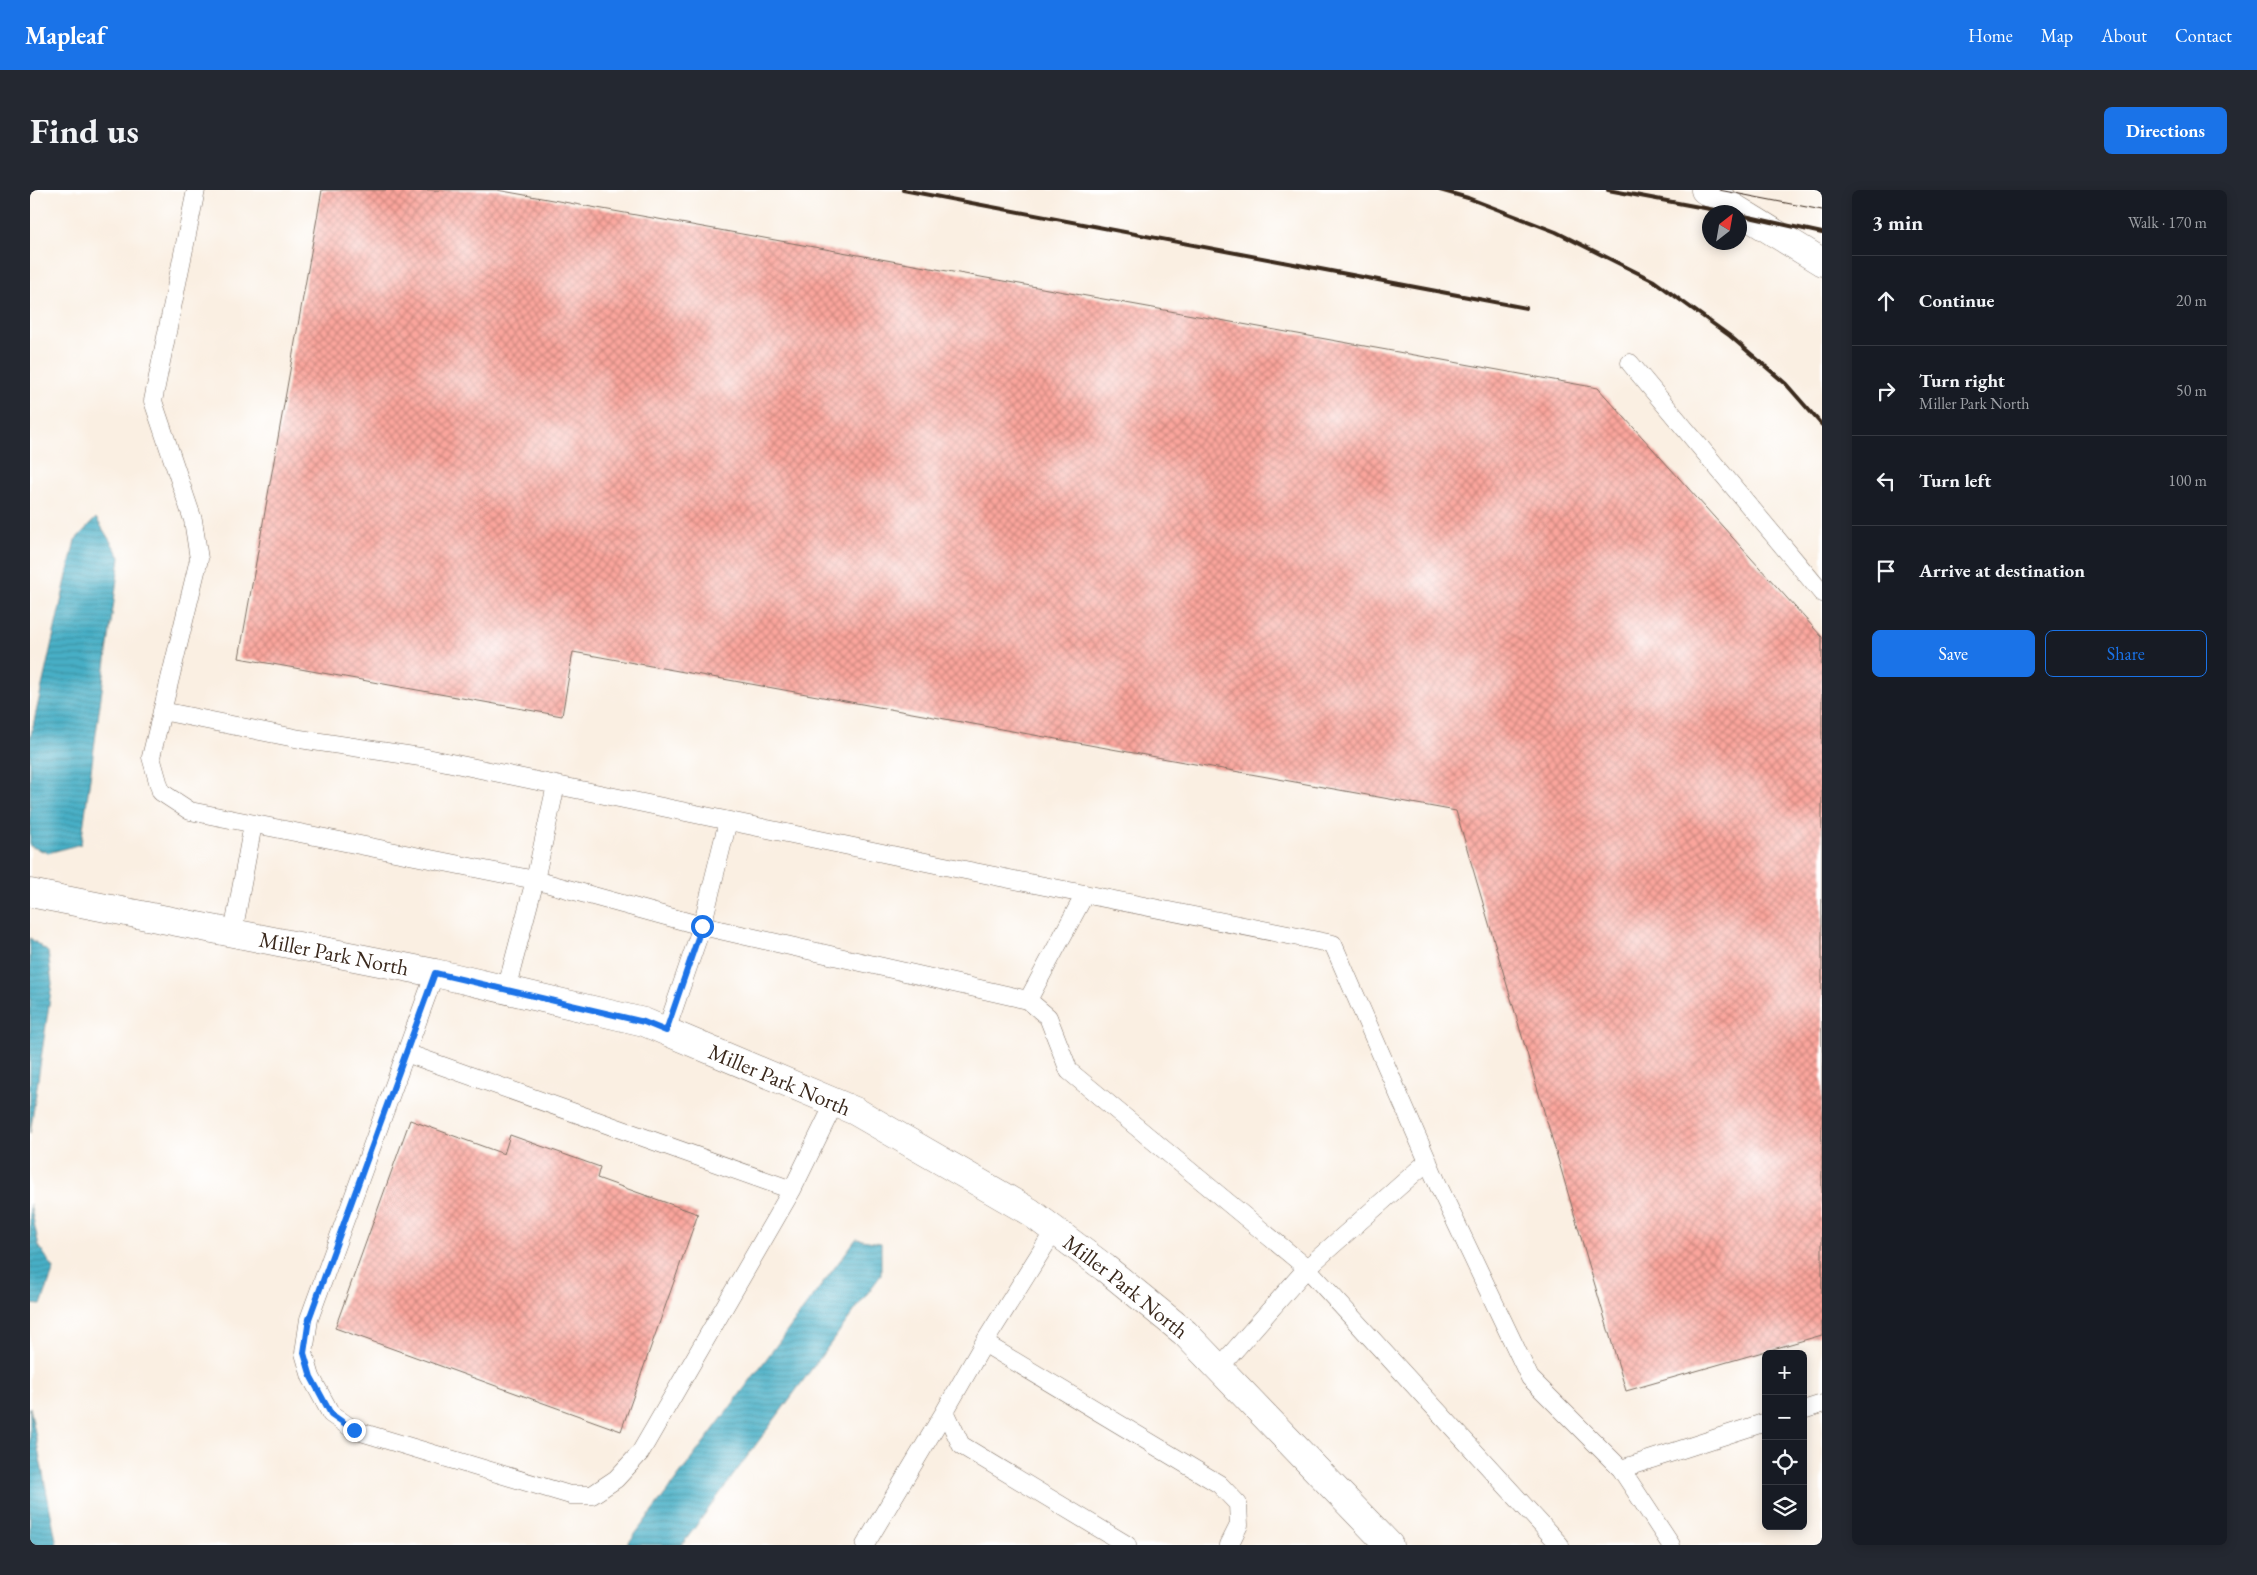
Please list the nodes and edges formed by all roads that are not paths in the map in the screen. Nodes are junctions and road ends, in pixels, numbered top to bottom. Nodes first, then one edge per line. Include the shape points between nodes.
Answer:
1 (196, 190) edge
2 (1705, 190) edge
3 (1822, 262) edge
4 (1630, 363) dead end
5 (1822, 593) edge
6 (162, 711) junction
7 (556, 785) junction
8 (728, 821) junction
9 (253, 824) junction
10 (535, 880) junction
11 (30, 893) edge
12 (1084, 894) junction
13 (702, 926) junction
14 (233, 932) junction
15 (435, 973) junction
16 (506, 990) junction
17 (1028, 1000) junction
18 (666, 1031) junction
19 (406, 1053) junction
20 (835, 1102) junction
21 (1428, 1161) junction
22 (792, 1190) junction
23 (1054, 1231) junction
24 (1307, 1268) junction
25 (984, 1343) junction
26 (1219, 1368) junction
27 (1822, 1404) edge
28 (1807, 1409) edge
29 (945, 1411) junction
30 (1762, 1423) edge
31 (1621, 1469) junction
32 (864, 1545) edge
33 (1127, 1545) edge
34 (1229, 1545) edge
35 (1389, 1545) edge
36 (1560, 1545) edge
37 (1671, 1545) edge

1 - 6 lane via 153,400 193,520 199,559
2 - 3 street
4 - 5 lane
6 - 7 lane via 300,739 427,758
6 - 9 lane via 151,757 161,792 190,811
7 - 8 lane
7 - 10 lane
8 - 12 lane
8 - 13 lane
9 - 10 lane
9 - 14 lane
10 - 13 lane
10 - 16 lane
11 - 14 street, Miller Park North
12 - 17 lane
12 - 21 lane via 1333,944
13 - 17 lane
13 - 18 lane
14 - 15 street, Miller Park North
15 - 16 street, Miller Park North
15 - 19 lane
16 - 18 street, Miller Park North via 644,1022
17 - 24 lane via 1048,1017 1068,1071
18 - 20 street, Miller Park North
19 - 22 lane
19 - 22 lane via 309,1319 304,1353 311,1377 331,1414 354,1430 570,1495 592,1494 616,1479 640,1453
20 - 22 lane
20 - 23 street, Miller Park North via 1030,1212
21 - 24 lane
21 - 31 lane via 1530,1378
23 - 25 lane
23 - 26 street, Miller Park North via 1185,1333
24 - 26 lane
24 - 36 lane
25 - 29 lane
25 - 34 lane via 1219,1484 1238,1504 1239,1525
26 - 35 street, Miller Park North
27 - 28 lane
29 - 32 lane
29 - 33 lane via 961,1446
30 - 31 lane
31 - 37 lane

